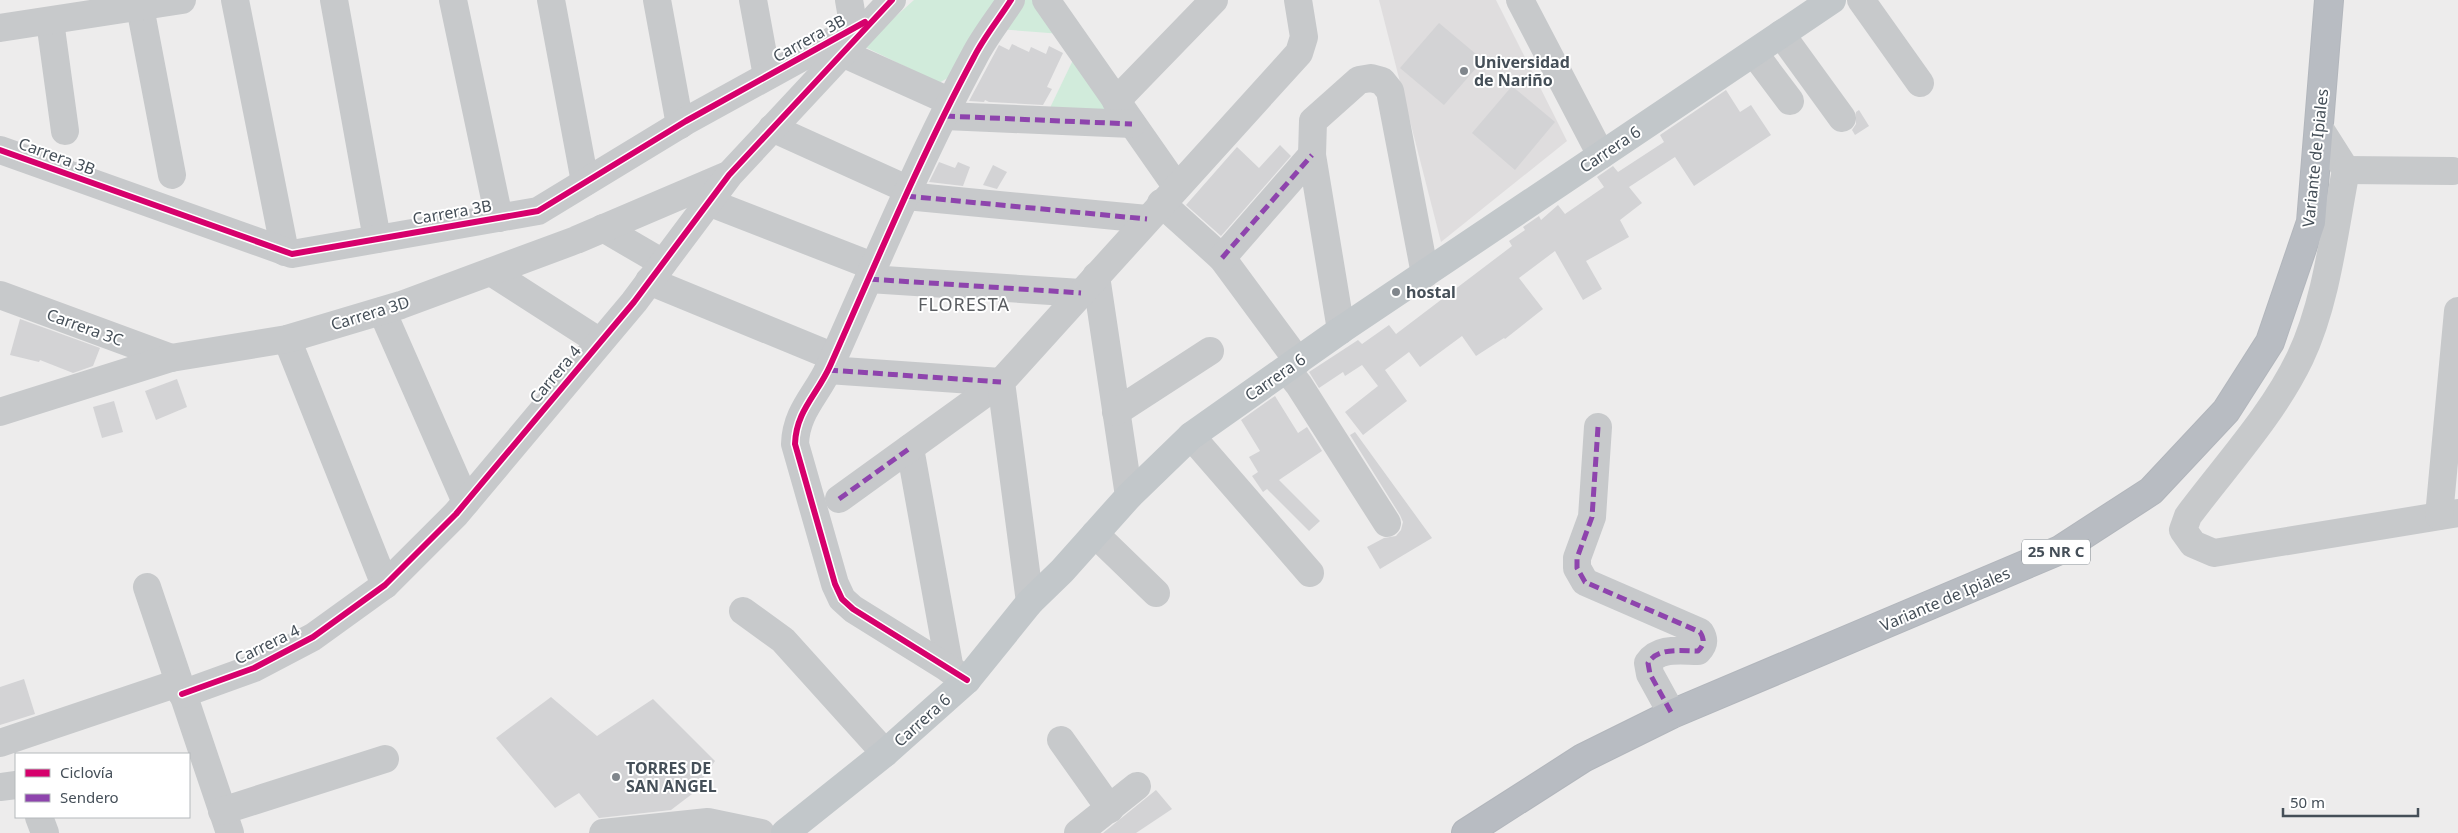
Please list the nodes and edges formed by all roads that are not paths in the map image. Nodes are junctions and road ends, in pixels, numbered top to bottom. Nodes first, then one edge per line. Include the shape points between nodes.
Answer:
1 (182, 0) edge
2 (235, 0) edge
3 (334, 0) edge
4 (452, 0) edge
5 (551, 0) edge
6 (657, 0) edge
7 (753, 0) edge
8 (849, 0) edge
9 (1011, 0) edge
10 (1046, 0) edge
11 (1214, 0) edge
12 (1298, 0) edge
13 (1520, 0) edge
14 (1832, 0) edge
15 (1861, 0) edge
16 (2329, 0) edge
17 (140, 7) junction
18 (874, 15) edge
19 (50, 21) junction
20 (0, 28) edge
21 (1781, 34) junction
22 (842, 53) junction
23 (1754, 53) junction
24 (767, 76) junction
25 (1920, 83) dead end
26 (1116, 101) junction
27 (1790, 101) dead end
28 (948, 109) junction
29 (1842, 118) dead end
30 (1132, 124) junction
31 (680, 125) junction
32 (772, 128) junction
33 (2320, 129) junction
34 (65, 131) dead end
35 (0, 150) edge
36 (1312, 155) junction
37 (1601, 155) junction
38 (2346, 170) junction
39 (2453, 172) dead end
40 (172, 175) dead end
41 (729, 175) junction
42 (585, 182) junction
43 (908, 193) junction
44 (708, 202) junction
45 (1161, 203) junction
46 (499, 218) junction
47 (603, 228) junction
48 (377, 239) junction
49 (285, 252) junction
50 (1222, 258) junction
51 (490, 272) junction
52 (656, 272) junction
53 (872, 273) junction
54 (1425, 274) junction
55 (1088, 284) junction
56 (0, 295) edge
57 (2458, 310) edge
58 (382, 311) junction
59 (1341, 330) junction
60 (287, 339) junction
61 (600, 342) junction
62 (1210, 352) dead end
63 (171, 358) junction
64 (831, 364) junction
65 (1292, 365) junction
66 (1001, 382) junction
67 (0, 412) edge
68 (1116, 412) junction
69 (1598, 427) dead end
70 (1191, 436) junction
71 (910, 448) junction
72 (1129, 496) junction
73 (839, 499) dead end
74 (466, 502) junction
75 (2448, 514) edge
76 (1387, 523) dead end
77 (1095, 534) junction
78 (1310, 573) dead end
79 (385, 585) junction
80 (147, 587) dead end
81 (1156, 593) dead end
82 (1030, 602) junction
83 (744, 611) dead end
84 (959, 675) junction
85 (180, 689) junction
86 (1672, 714) junction
87 (1061, 740) dead end
88 (0, 743) edge
89 (885, 754) junction
90 (385, 760) dead end
91 (15, 785) edge
92 (1137, 786) dead end
93 (0, 787) edge
94 (1110, 809) junction
95 (39, 818) edge
96 (226, 822) edge
97 (708, 828) edge
98 (45, 833) edge
99 (603, 833) edge
100 (761, 833) edge
101 (785, 833) edge
102 (1078, 833) edge
103 (1466, 833) edge

1 - 17 street
2 - 49 street
3 - 48 street
4 - 46 street
5 - 42 street
6 - 31 street
7 - 24 street
8 - 18 street
9 - 28 street via 974,56
10 - 26 street
11 - 26 street
12 - 45 street via 1304,37 1299,53
13 - 37 street
14 - 21 main road, Carrera 6
15 - 25 street
16 - 33 highway, Variante de Ipiales / 25 NR C
17 - 19 street
17 - 40 street
18 - 22 street, Carrera 4
18 - 24 street, Carrera 3B
19 - 20 street
19 - 34 street
21 - 23 main road, Carrera 6
21 - 29 street
22 - 28 street
22 - 32 street, Carrera 4
23 - 27 street
23 - 37 main road, Carrera 6
24 - 31 street, Carrera 3B
26 - 30 street
28 - 30 street
28 - 43 street
30 - 45 street
31 - 42 street, Carrera 3B
32 - 41 street, Carrera 4
32 - 43 street
33 - 38 street
33 - 86 highway, Variante de Ipiales / 25 NR C via 2311,222 2270,342 2226,411 2151,490 2060,550
35 - 49 street, Carrera 3B
36 - 50 street
36 - 54 street via 1313,121 1359,80 1371,78 1382,81 1390,91
36 - 59 street
37 - 54 main road, Carrera 6
38 - 39 street
38 - 75 street via 2332,252 2300,357 2277,400 2188,516 2183,530 2193,544 2214,553
41 - 44 street, Carrera 4
41 - 47 street, Carrera 3D
42 - 46 street, Carrera 3B via 538,211
43 - 45 street
43 - 53 street
44 - 52 street, Carrera 4
44 - 53 street
45 - 50 street
45 - 55 street
46 - 48 street, Carrera 3B
47 - 51 street, Carrera 3D
47 - 52 street
48 - 49 street, Carrera 3B via 292,254
50 - 65 street
51 - 58 street, Carrera 3D
51 - 61 street
52 - 61 street, Carrera 4
52 - 64 street
53 - 55 street
53 - 64 street
54 - 59 main road, Carrera 6
55 - 66 street
55 - 68 street
56 - 63 street, Carrera 3C
57 - 75 street
58 - 60 street, Carrera 3D
58 - 74 street
59 - 65 main road, Carrera 6
60 - 63 street, Carrera 3D
60 - 79 street
61 - 74 street, Carrera 4
62 - 68 street
63 - 67 street, Carrera 3D
64 - 66 street
64 - 84 street via 800,416 795,444 835,584 853,609
65 - 70 main road, Carrera 6
65 - 76 street via 1300,386
66 - 71 street
66 - 82 street
68 - 72 street
69 - 86 street via 1593,510 1576,558 1577,568 1585,582 1700,632 1703,642 1698,651 1657,654 1648,664 1650,674
70 - 72 main road, Carrera 6
70 - 78 street
71 - 73 street
71 - 84 street
72 - 77 main road, Carrera 6
74 - 79 street, Carrera 4
77 - 81 street
77 - 82 main road, Carrera 6
79 - 85 street, Carrera 4 via 313,637 254,668
80 - 85 street
82 - 84 main road, Carrera 6
83 - 89 street via 783,640
84 - 89 main road, Carrera 6
85 - 88 street, Carrera 4
85 - 96 street
86 - 103 highway, Variante de Ipiales / 25 NR C via 1583,758
87 - 94 street
89 - 101 main road, Carrera 6
90 - 96 street
91 - 93 street
92 - 94 street
94 - 102 street
95 - 98 street
97 - 99 street
97 - 100 street

